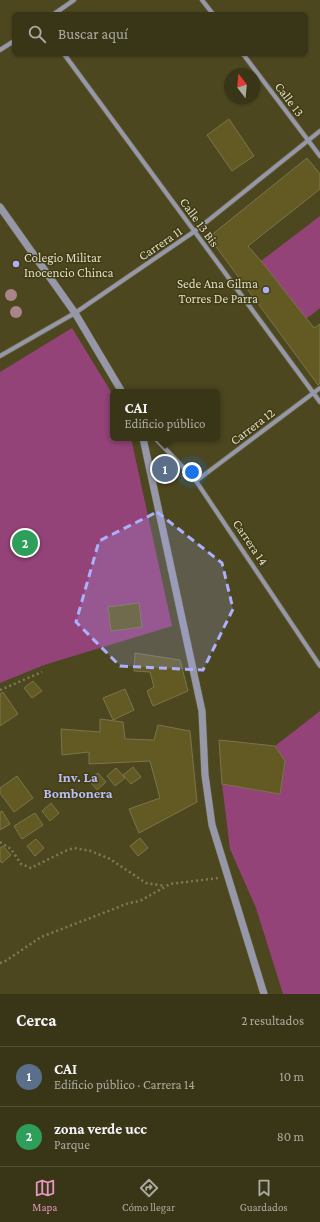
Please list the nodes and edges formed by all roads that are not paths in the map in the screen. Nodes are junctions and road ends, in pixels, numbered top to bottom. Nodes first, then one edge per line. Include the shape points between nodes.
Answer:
1 (74, 0) edge
2 (202, 0) edge
3 (57, 12) edge
4 (211, 12) edge
5 (12, 42) edge
6 (0, 50) edge
7 (65, 56) edge
8 (245, 56) edge
9 (320, 131) edge
10 (308, 140) junction
11 (320, 156) edge
12 (0, 207) edge
13 (195, 231) junction
14 (76, 313) junction
15 (0, 356) edge
16 (320, 388) edge
17 (120, 389) edge
18 (313, 393) junction
19 (320, 402) edge
20 (144, 441) edge
21 (158, 441) edge
22 (196, 481) junction
23 (320, 666) edge
24 (264, 994) edge

1 - 3 street
2 - 4 street
5 - 6 street
7 - 13 street, Calle 13 Bis
8 - 10 street, Calle 13
9 - 10 street, Carrera 11
10 - 11 street, Calle 13
10 - 13 street, Carrera 11
12 - 14 street
13 - 14 street, Carrera 11
13 - 18 street, Calle 13 Bis
14 - 15 street, Carrera 11
14 - 17 street
16 - 18 street, Carrera 12
18 - 19 street, Calle 13 Bis
18 - 22 street, Carrera 12
20 - 24 street via 202,711 205,776 212,825
21 - 22 street, Carrera 14
22 - 23 street, Carrera 14

